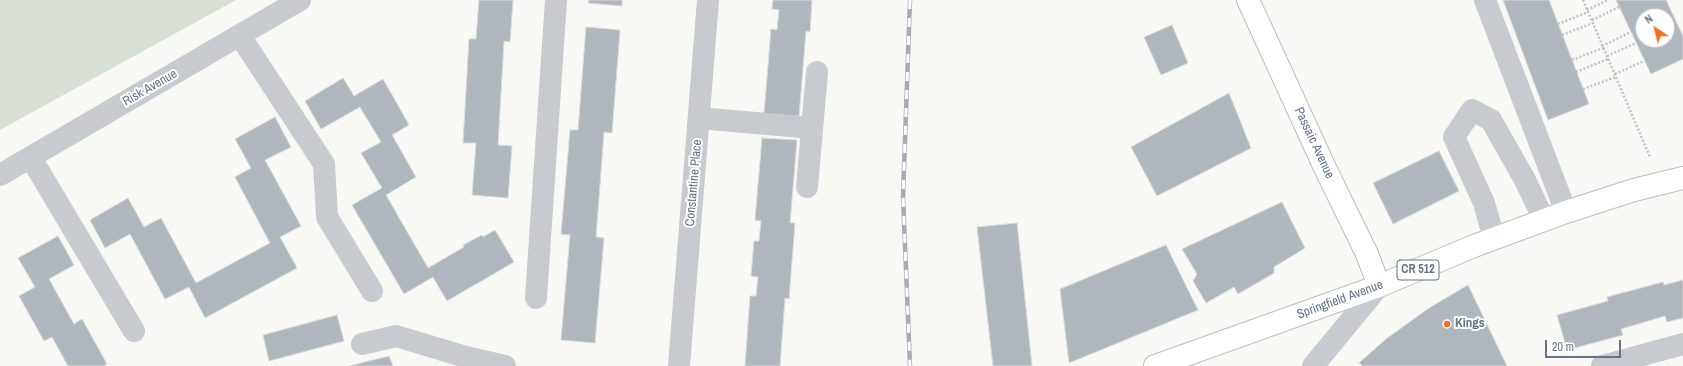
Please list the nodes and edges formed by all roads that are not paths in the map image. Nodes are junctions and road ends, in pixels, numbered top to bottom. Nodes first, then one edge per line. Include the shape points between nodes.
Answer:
1 (300, 0) edge
2 (556, 0) edge
3 (708, 0) edge
4 (1248, 0) edge
5 (1485, 0) edge
6 (240, 36) junction
7 (817, 72) dead end
8 (699, 118) junction
9 (812, 128) junction
10 (31, 158) junction
11 (0, 175) edge
12 (1683, 178) edge
13 (807, 187) dead end
14 (1566, 212) junction
15 (1544, 220) junction
16 (1494, 238) junction
17 (1379, 286) junction
18 (372, 291) dead end
19 (536, 298) dead end
20 (134, 331) dead end
21 (362, 344) dead end
22 (1683, 344) edge
23 (505, 366) edge
24 (679, 366) edge
25 (1155, 366) edge
26 (1314, 366) edge
27 (1602, 366) edge

1 - 6 street, Risk Avenue
2 - 19 street
3 - 8 street, Constantine Place
4 - 17 main road, Passaic Avenue via 1367,254
5 - 14 street
6 - 10 street, Risk Avenue
6 - 18 street via 324,164 327,217
7 - 9 street
8 - 9 street
8 - 24 street, Constantine Place
9 - 13 street
10 - 11 street, Risk Avenue
10 - 20 street
12 - 14 main road, Springfield Avenue / CR 512 via 1634,190
14 - 15 main road, Springfield Avenue / CR 512
15 - 16 main road, Springfield Avenue / CR 512
15 - 16 street via 1491,120 1472,110 1454,137 1484,203
16 - 17 main road, Springfield Avenue / CR 512
17 - 25 main road, Springfield Avenue / CR 512
17 - 26 street
21 - 23 street via 396,336
22 - 27 street

